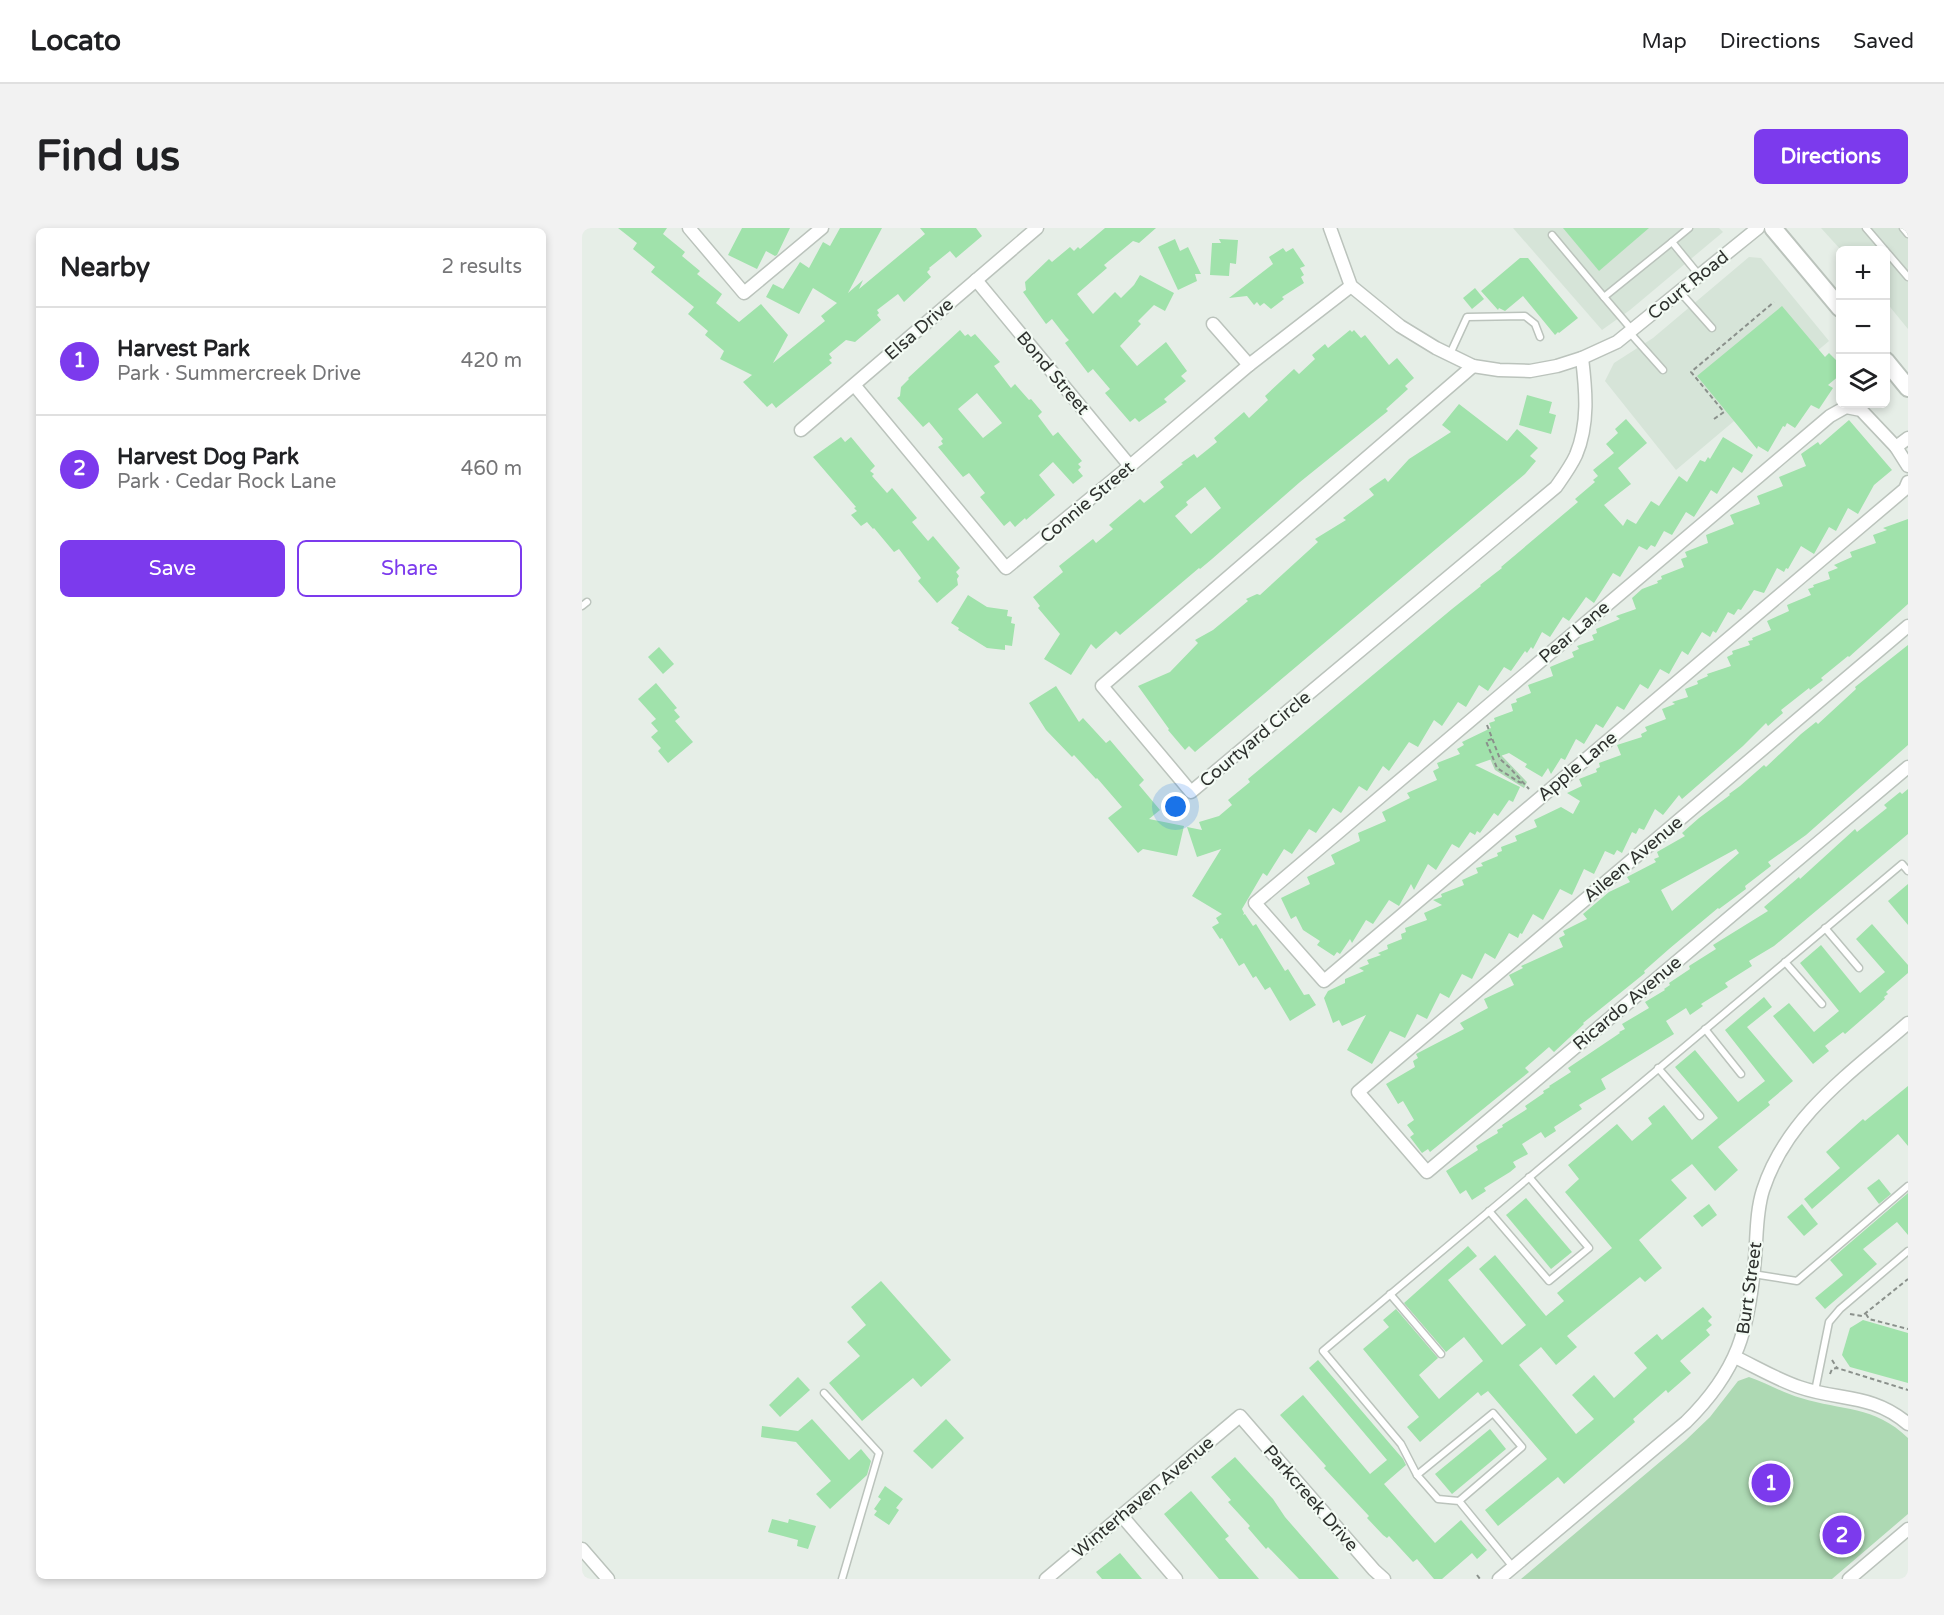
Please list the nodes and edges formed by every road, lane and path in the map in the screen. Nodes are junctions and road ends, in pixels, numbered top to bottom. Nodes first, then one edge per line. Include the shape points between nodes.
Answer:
1 (689, 228) edge
2 (822, 228) edge
3 (1037, 228) edge
4 (1330, 228) edge
5 (1689, 228) edge
6 (1758, 228) edge
7 (1773, 228) edge
8 (1866, 228) edge
9 (1903, 228) edge
10 (1908, 234) edge
11 (1552, 235) dead end
12 (1672, 242) junction
13 (1700, 275) junction
14 (1908, 277) edge
15 (976, 280) junction
16 (1351, 286) junction
17 (1680, 292) junction
18 (1604, 297) junction
19 (1774, 302) dead end
20 (1836, 303) edge
21 (1213, 324) dead end
22 (1712, 328) dead end
23 (1631, 332) junction
24 (1540, 337) dead end
25 (1449, 355) junction
26 (1582, 358) junction
27 (1249, 365) junction
28 (1473, 366) junction
29 (1890, 366) edge
30 (1663, 370) dead end
31 (855, 386) junction
32 (1908, 388) edge
33 (1714, 419) dead end
34 (801, 430) dead end
35 (1908, 438) edge
36 (1896, 447) junction
37 (1130, 466) junction
38 (1908, 466) edge
39 (1908, 482) edge
40 (1908, 626) edge
41 (1478, 714) junction
42 (1492, 739) junction
43 (1908, 767) edge
44 (1908, 871) edge
45 (1255, 903) joint
46 (1825, 928) junction
47 (1785, 962) junction
48 (1859, 968) dead end
49 (1822, 1004) dead end
50 (1908, 1023) edge
51 (1705, 1029) junction
52 (1658, 1068) junction
53 (1741, 1074) dead end
54 (1358, 1092) joint
55 (1700, 1116) dead end
56 (1529, 1177) junction
57 (1908, 1186) edge
58 (1489, 1211) junction
59 (1908, 1251) edge
60 (1754, 1274) junction
61 (1908, 1279) edge
62 (1904, 1283) junction
63 (1908, 1288) edge
64 (1390, 1294) junction
65 (1849, 1314) dead end
66 (1866, 1314) junction
67 (1908, 1329) edge
68 (1441, 1354) dead end
69 (1735, 1357) junction
70 (1832, 1359) dead end
71 (1837, 1368) junction
72 (1829, 1377) dead end
73 (1908, 1390) edge
74 (1815, 1391) junction
75 (824, 1393) dead end
76 (1240, 1416) joint
77 (1908, 1424) edge
78 (1417, 1475) junction
79 (1459, 1501) junction
80 (1121, 1515) junction
81 (1908, 1529) edge
82 (582, 1549) edge
83 (1513, 1568) junction
84 (1477, 1575) dead end
85 (608, 1579) edge
86 (842, 1579) edge
87 (1046, 1579) edge
88 (1176, 1579) edge
89 (1384, 1579) edge
90 (1480, 1579) edge
91 (1500, 1579) edge
92 (1849, 1579) edge

1 - 2 street via 744,293
3 - 15 street, Elsa Drive
4 - 16 street
5 - 12 lane
6 - 13 street, Court Road
7 - 20 main road
8 - 14 lane
9 - 10 lane
11 - 18 lane
12 - 13 lane
12 - 18 lane
13 - 17 street, Court Road
15 - 31 street, Elsa Drive
15 - 37 street, Bond Street
16 - 25 street via 1400,326
16 - 27 street, Connie Street
17 - 22 lane
17 - 23 street, Court Road
18 - 23 lane
19 - 33 path via 1691,372 1724,412
21 - 27 street
23 - 26 street, Court Road
23 - 30 lane
24 - 25 lane via 1535,324 1525,316 1467,317
25 - 28 street
26 - 28 street via 1530,371
26 - 28 street, Courtyard Circle via 1587,394 1584,430 1576,456 1556,487 1191,792 1102,686
27 - 37 street, Connie Street
29 - 32 main road
31 - 34 street, Elsa Drive
31 - 37 street, Connie Street via 1006,568
35 - 36 street
36 - 38 street
36 - 41 street, Pear Lane via 1861,410 1846,407 1830,416
39 - 45 street, Apple Lane via 1905,489 1323,981
40 - 54 street, Aileen Avenue
41 - 42 path
41 - 45 street, Pear Lane
42 - 42 path via 1500,759 1524,784 1497,768 1486,741
43 - 54 street, Ricardo Avenue via 1427,1172
44 - 46 lane via 1902,864
46 - 47 lane
46 - 48 lane
47 - 49 lane
47 - 51 lane
50 - 60 street, Burt Street via 1816,1103 1786,1140 1763,1191
51 - 52 lane
51 - 53 lane
52 - 55 lane
52 - 56 lane
56 - 58 lane
56 - 58 lane via 1589,1248 1549,1281
57 - 60 lane via 1797,1281
58 - 64 lane
59 - 74 lane via 1829,1322
60 - 69 street, Burt Street via 1748,1317
61 - 62 path
62 - 63 path
62 - 66 path
64 - 68 lane
64 - 78 lane via 1323,1351 1401,1444
65 - 66 path
66 - 67 path
69 - 74 street
69 - 83 street, Burt Street via 1712,1393 1686,1422
70 - 71 path
71 - 72 path
71 - 73 path
74 - 77 street via 1877,1404
75 - 86 lane via 879,1453
76 - 80 street, Winterhaven Avenue
76 - 89 street, Parkcreek Drive
78 - 79 lane via 1438,1499
78 - 79 lane via 1493,1413 1522,1447
79 - 83 lane
80 - 87 street, Winterhaven Avenue
80 - 88 street
81 - 92 street
82 - 85 street
83 - 91 street, Burt Street
84 - 90 path

